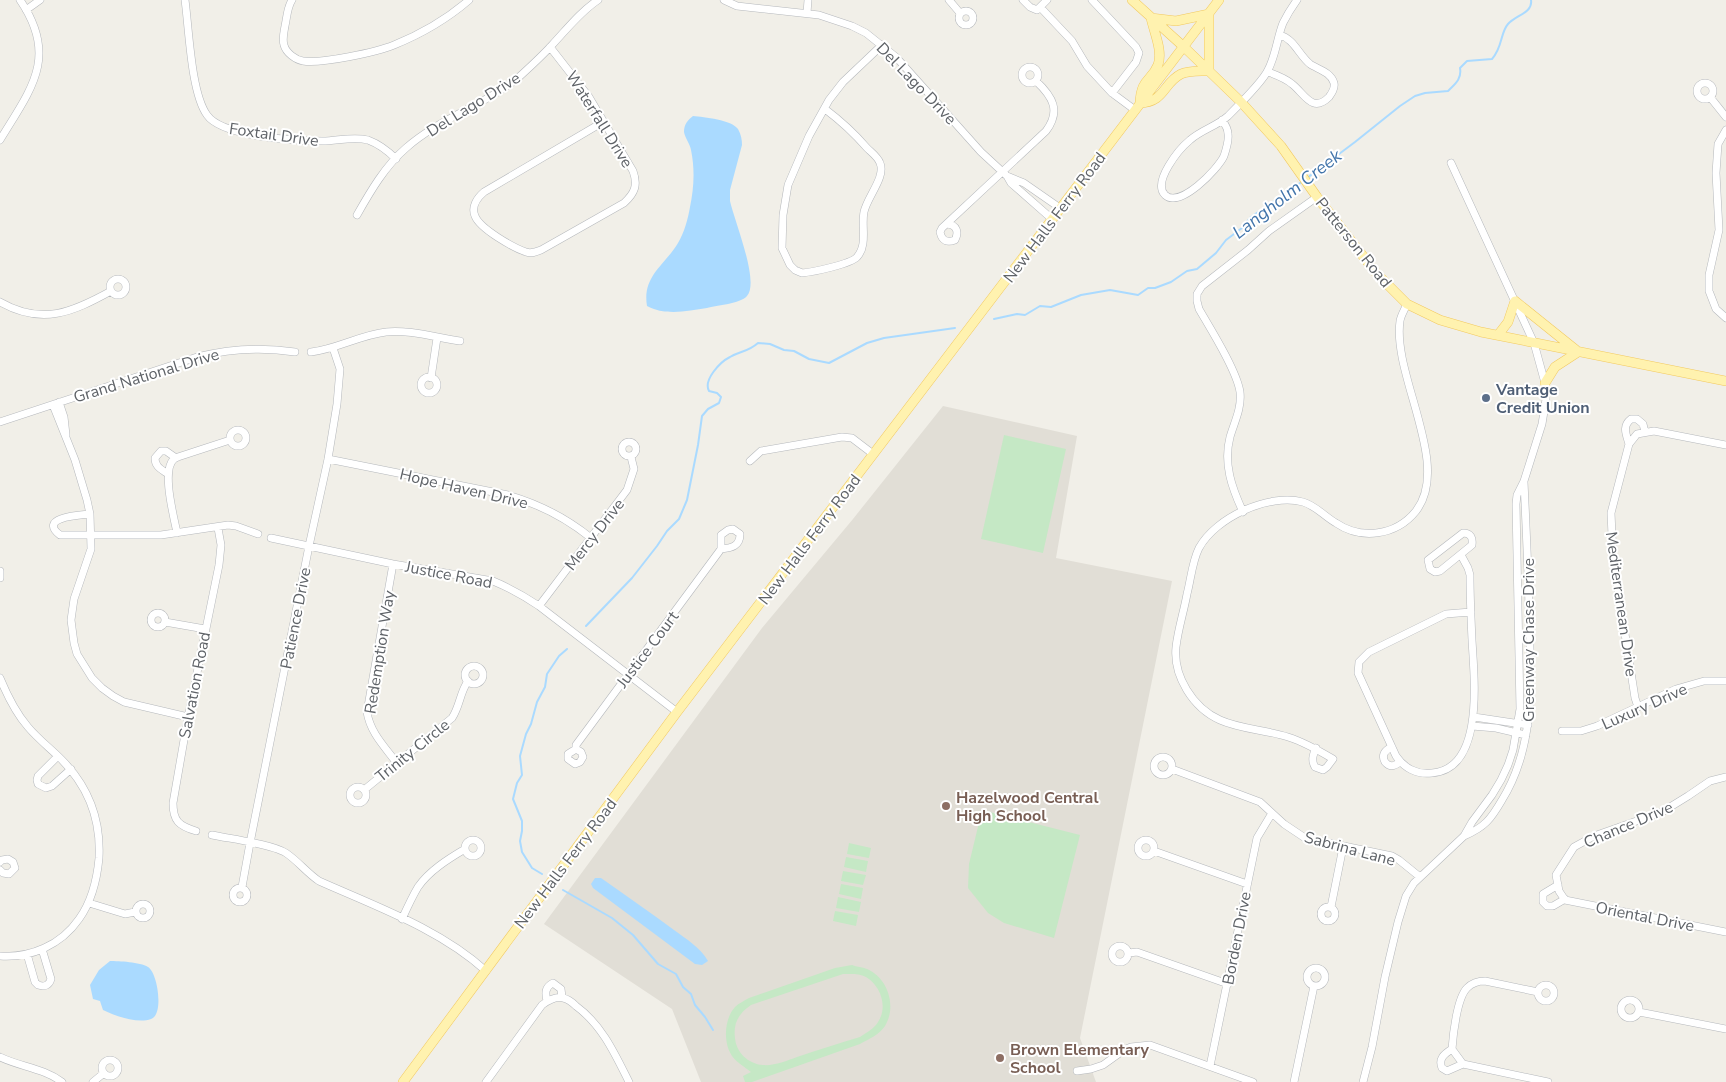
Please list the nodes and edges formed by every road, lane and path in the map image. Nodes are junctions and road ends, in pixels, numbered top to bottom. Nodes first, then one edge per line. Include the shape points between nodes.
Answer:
1 (20, 0) edge
2 (40, 0) edge
3 (185, 0) edge
4 (469, 0) edge
5 (598, 0) edge
6 (724, 0) edge
7 (808, 0) edge
8 (949, 0) edge
9 (1023, 0) edge
10 (1047, 0) edge
11 (1092, 0) edge
12 (1132, 0) edge
13 (1219, 0) edge
14 (1297, 0) edge
15 (289, 1) edge
16 (1040, 7) junction
17 (26, 10) junction
18 (807, 13) junction
19 (960, 13) dead end
20 (1209, 14) junction
21 (1151, 18) junction
22 (1280, 35) junction
23 (882, 45) junction
24 (1184, 46) junction
25 (550, 47) junction
26 (1209, 71) junction
27 (1268, 72) junction
28 (1036, 82) dead end
29 (1112, 93) junction
30 (1710, 97) dead end
31 (1241, 102) junction
32 (1137, 107) junction
33 (825, 109) junction
34 (1726, 116) edge
35 (1222, 120) junction
36 (603, 122) junction
37 (1726, 130) edge
38 (0, 140) edge
39 (396, 159) junction
40 (1451, 163) dead end
41 (1004, 174) junction
42 (1316, 195) junction
43 (1060, 208) junction
44 (357, 215) dead end
45 (1052, 219) junction
46 (947, 224) dead end
47 (111, 291) dead end
48 (0, 302) edge
49 (1515, 302) junction
50 (1407, 304) junction
51 (1726, 318) edge
52 (1498, 335) junction
53 (437, 338) junction
54 (460, 340) dead end
55 (1534, 343) junction
56 (333, 348) junction
57 (295, 352) dead end
58 (311, 352) dead end
59 (1578, 352) junction
60 (431, 378) dead end
61 (1726, 381) edge
62 (1545, 383) junction
63 (56, 403) junction
64 (0, 422) edge
65 (1645, 432) junction
66 (230, 440) dead end
67 (1629, 444) junction
68 (1726, 445) edge
69 (873, 454) junction
70 (631, 456) dead end
71 (176, 458) junction
72 (328, 459) junction
73 (750, 461) dead end
74 (168, 474) junction
75 (1524, 482) junction
76 (1243, 512) junction
77 (90, 514) junction
78 (218, 528) junction
79 (176, 533) junction
80 (91, 534) junction
81 (258, 534) dead end
82 (271, 538) dead end
83 (590, 538) junction
84 (309, 546) junction
85 (721, 549) dead end
86 (1461, 555) junction
87 (393, 564) junction
88 (0, 571) edge
89 (0, 578) edge
90 (539, 606) junction
91 (1471, 612) junction
92 (165, 622) dead end
93 (205, 629) junction
94 (628, 674) junction
95 (0, 678) edge
96 (468, 681) dead end
97 (1726, 681) edge
98 (2, 688) edge
99 (1638, 707) junction
100 (677, 712) junction
101 (188, 716) junction
102 (1474, 717) junction
103 (1517, 723) junction
104 (1528, 725) junction
105 (1472, 726) junction
106 (1562, 731) dead end
107 (1515, 732) junction
108 (1526, 735) junction
109 (1392, 747) junction
110 (1316, 748) junction
111 (576, 749) dead end
112 (58, 756) junction
113 (396, 762) junction
114 (1400, 762) junction
115 (70, 769) junction
116 (1172, 769) dead end
117 (1726, 777) edge
118 (364, 790) dead end
119 (1272, 813) junction
120 (196, 831) dead end
121 (212, 835) dead end
122 (1464, 836) junction
123 (250, 843) junction
124 (1343, 847) junction
125 (465, 849) dead end
126 (1154, 851) dead end
127 (0, 862) edge
128 (0, 870) edge
129 (1420, 877) junction
130 (1247, 884) junction
131 (242, 887) dead end
132 (1558, 888) junction
133 (1565, 899) junction
134 (89, 903) junction
135 (1331, 907) dead end
136 (135, 912) dead end
137 (402, 919) junction
138 (1726, 932) edge
139 (42, 950) junction
140 (1129, 953) dead end
141 (27, 954) junction
142 (0, 956) edge
143 (486, 970) junction
144 (1228, 984) junction
145 (1314, 986) dead end
146 (1538, 992) dead end
147 (562, 997) junction
148 (547, 1001) junction
149 (1639, 1012) dead end
150 (1726, 1029) edge
151 (1452, 1050) junction
152 (0, 1057) edge
153 (1463, 1064) junction
154 (1210, 1066) junction
155 (1077, 1071) dead end
156 (104, 1073) dead end
157 (62, 1082) edge
158 (93, 1082) edge
159 (403, 1082) edge
160 (486, 1082) edge
161 (629, 1082) edge
162 (1253, 1082) edge
163 (1294, 1082) edge
164 (1363, 1082) edge
165 (1548, 1082) edge

1 - 17 street
2 - 17 street
3 - 39 street, Foxtail Drive via 195,82 207,115 215,123 232,131 302,141 366,140
4 - 15 street via 430,28 382,49 305,62 286,51 283,39
5 - 25 street, Del Lago Drive via 579,15
6 - 18 street, Del Lago Drive via 737,6
7 - 18 street
8 - 19 street
9 - 16 street via 1037,10
10 - 16 street
11 - 29 street via 1139,54
12 - 21 main road, Patterson Road
13 - 20 main road, New Halls Ferry Road
14 - 22 street
16 - 29 street via 1072,41 1087,66
17 - 38 street via 38,39 36,75
18 - 23 street, Del Lago Drive via 852,26
20 - 21 main road via 1176,21
20 - 24 main road, New Halls Ferry Road
20 - 26 main road
21 - 24 main road, Patterson Road
21 - 32 main road via 1159,58 1140,92
22 - 27 street
22 - 27 street via 1286,37 1309,63 1331,77 1333,89 1324,101 1318,104 1310,102 1293,84
23 - 33 street via 834,92
23 - 41 street, Del Lago Drive
24 - 26 main road, Patterson Road
24 - 32 main road, New Halls Ferry Road
25 - 36 street, Waterfall Drive via 580,84
25 - 39 street, Del Lago Drive via 500,91 427,132
26 - 31 main road, Patterson Road
26 - 32 main road via 1180,74 1155,100
27 - 31 street
28 - 41 street via 1052,100 1054,116 1046,132
29 - 32 street
30 - 34 street
31 - 35 street
31 - 42 main road, Patterson Road via 1281,146
32 - 43 main road, New Halls Ferry Road
33 - 33 street via 809,136 788,185 782,248 790,265 802,273 848,263 856,258 863,234 863,214 881,172 880,162 875,156 848,127
35 - 35 street via 1228,134 1224,156 1214,170 1188,193 1169,198 1161,183 1168,166 1194,137
36 - 36 street, Waterfall Drive via 484,192 474,206 475,217 508,244 528,253 542,250 624,203 636,188 636,178
37 - 51 street via 1718,144 1718,230 1709,291 1716,309
39 - 44 street, Del Lago Drive
40 - 49 street, Greenway Chase Drive
41 - 43 street, Del Lago Drive via 1024,183
41 - 45 street, Del Lago Drive
41 - 46 street
42 - 50 main road, Patterson Road via 1377,274
42 - 76 street via 1208,280 1197,294 1198,309 1233,373 1240,393 1228,460 1233,490
43 - 45 main road, New Halls Ferry Road
45 - 69 main road, New Halls Ferry Road
47 - 48 street via 83,306 56,314 30,313
49 - 52 main road via 1508,322
49 - 55 street, Greenway Chase Drive
49 - 59 main road
50 - 52 main road, Patterson Road via 1440,320
50 - 76 street via 1400,319 1400,348 1424,442 1427,467 1426,488 1410,518 1392,529 1363,534 1344,529 1306,502 1266,502
52 - 55 main road, Patterson Road
53 - 54 street
53 - 56 street via 388,331
53 - 60 street
55 - 59 main road, Patterson Road
55 - 62 street, Greenway Chase Drive
56 - 58 street
56 - 72 street, Patience Drive via 340,380
57 - 63 street, Grand National Drive via 262,349 213,353
59 - 61 main road, Patterson Road
59 - 62 main road via 1555,367
62 - 75 street, Greenway Chase Drive via 1543,417
63 - 64 street, Grand National Drive
63 - 77 street via 61,429 66,435
65 - 67 street via 1637,434
65 - 67 street, Mediterranean Drive via 1643,424 1637,419 1630,419 1625,428
65 - 68 street
66 - 71 street
67 - 99 street, Mediterranean Drive via 1611,513 1613,557
69 - 73 street via 852,438 842,437 761,450
69 - 100 main road, New Halls Ferry Road
70 - 83 street, Mercy Drive via 634,469 627,490
71 - 74 street via 170,464
71 - 74 street via 161,451 155,458 155,463
72 - 83 street, Hope Haven Drive via 508,495 566,519
72 - 84 street, Patience Drive
74 - 79 street
75 - 103 street, Greenway Chase Drive via 1516,504 1520,694
75 - 104 street, Greenway Chase Drive via 1531,668
76 - 110 street via 1210,533 1198,550 1176,648 1180,675 1194,699 1220,720 1287,736
77 - 80 street
77 - 80 street via 60,518 54,527 60,535
78 - 79 street
78 - 81 street via 236,526
78 - 93 street, Salvation Road via 220,555
79 - 80 street via 148,536
80 - 101 street via 91,549 74,599 71,620 74,643 83,666 102,688 124,702
82 - 84 street, Justice Road
83 - 90 street, Mercy Drive
84 - 87 street, Justice Road
84 - 123 street, Patience Drive
85 - 94 street, Justice Court
86 - 86 street via 1440,571 1435,572 1428,565 1434,554 1457,536 1467,533 1473,540 1472,545
86 - 91 street via 1470,576
87 - 90 street, Justice Road via 493,581
87 - 113 street, Redemption Way via 367,712 373,732
88 - 89 street
90 - 94 street, Justice Road
91 - 102 street
91 - 109 street via 1446,614 1369,652 1359,662 1358,673
92 - 93 street
93 - 101 street, Salvation Road
94 - 100 street, Justice Road
94 - 111 street, Justice Court
95 - 98 street
96 - 113 street, Trinity Circle via 452,718
97 - 99 street, Luxury Drive via 1704,681 1676,688
98 - 112 street via 28,726
99 - 106 street, Luxury Drive via 1589,730
100 - 143 main road, New Halls Ferry Road
101 - 120 street, Salvation Road via 173,813 184,827
102 - 103 street
102 - 105 street
103 - 104 street
103 - 107 street, Greenway Chase Drive
104 - 108 street, Greenway Chase Drive
105 - 107 street
105 - 114 street via 1458,760 1445,770 1420,773
107 - 108 street
107 - 122 street, Greenway Chase Drive via 1501,780
108 - 122 street, Greenway Chase Drive via 1517,770 1504,798 1480,830
109 - 114 street
109 - 114 street via 1385,750 1383,759 1390,766
110 - 110 street via 1333,759 1323,770 1315,767 1312,759
112 - 115 street
112 - 115 street via 38,776 38,784 46,788 52,786
113 - 118 street, Trinity Circle
115 - 134 street via 81,782 92,805 98,830 98,866
116 - 119 street, Sabrina Lane via 1251,798
117 - 132 street, Chance Drive via 1710,781 1662,812 1594,836 1574,847 1556,875
119 - 124 street, Sabrina Lane via 1305,838
119 - 130 street, Borden Drive via 1257,838
121 - 123 street
122 - 129 street, Greenway Chase Drive
123 - 131 street, Patience Drive
123 - 137 street via 278,848 319,880
124 - 129 street, Sabrina Lane via 1392,856
124 - 135 street
125 - 137 street via 426,877
126 - 130 street
127 - 128 street via 11,860 15,868 9,874
129 - 164 street, Greenway Chase Drive via 1406,896 1398,922
130 - 144 street, Borden Drive
132 - 133 street
132 - 133 street, Oriental Drive via 1543,894 1542,902 1553,906
133 - 138 street, Oriental Drive
134 - 136 street via 125,914
134 - 139 street via 74,926
137 - 143 street via 448,942
139 - 141 street
139 - 141 street via 51,979 46,985 35,982
140 - 144 street via 1137,952
141 - 142 street
143 - 159 main road, New Halls Ferry Road
144 - 154 street, Borden Drive
145 - 163 street
146 - 151 street via 1485,981 1467,988 1461,999
147 - 148 street
147 - 148 street via 561,989 553,983 546,990
147 - 161 street via 597,1026
148 - 160 street
149 - 150 street
151 - 153 street
151 - 153 street via 1442,1058 1442,1068 1448,1071
152 - 157 street via 38,1069
153 - 165 street
154 - 155 street via 1140,1045 1124,1050 1102,1065
154 - 162 street
156 - 158 street

